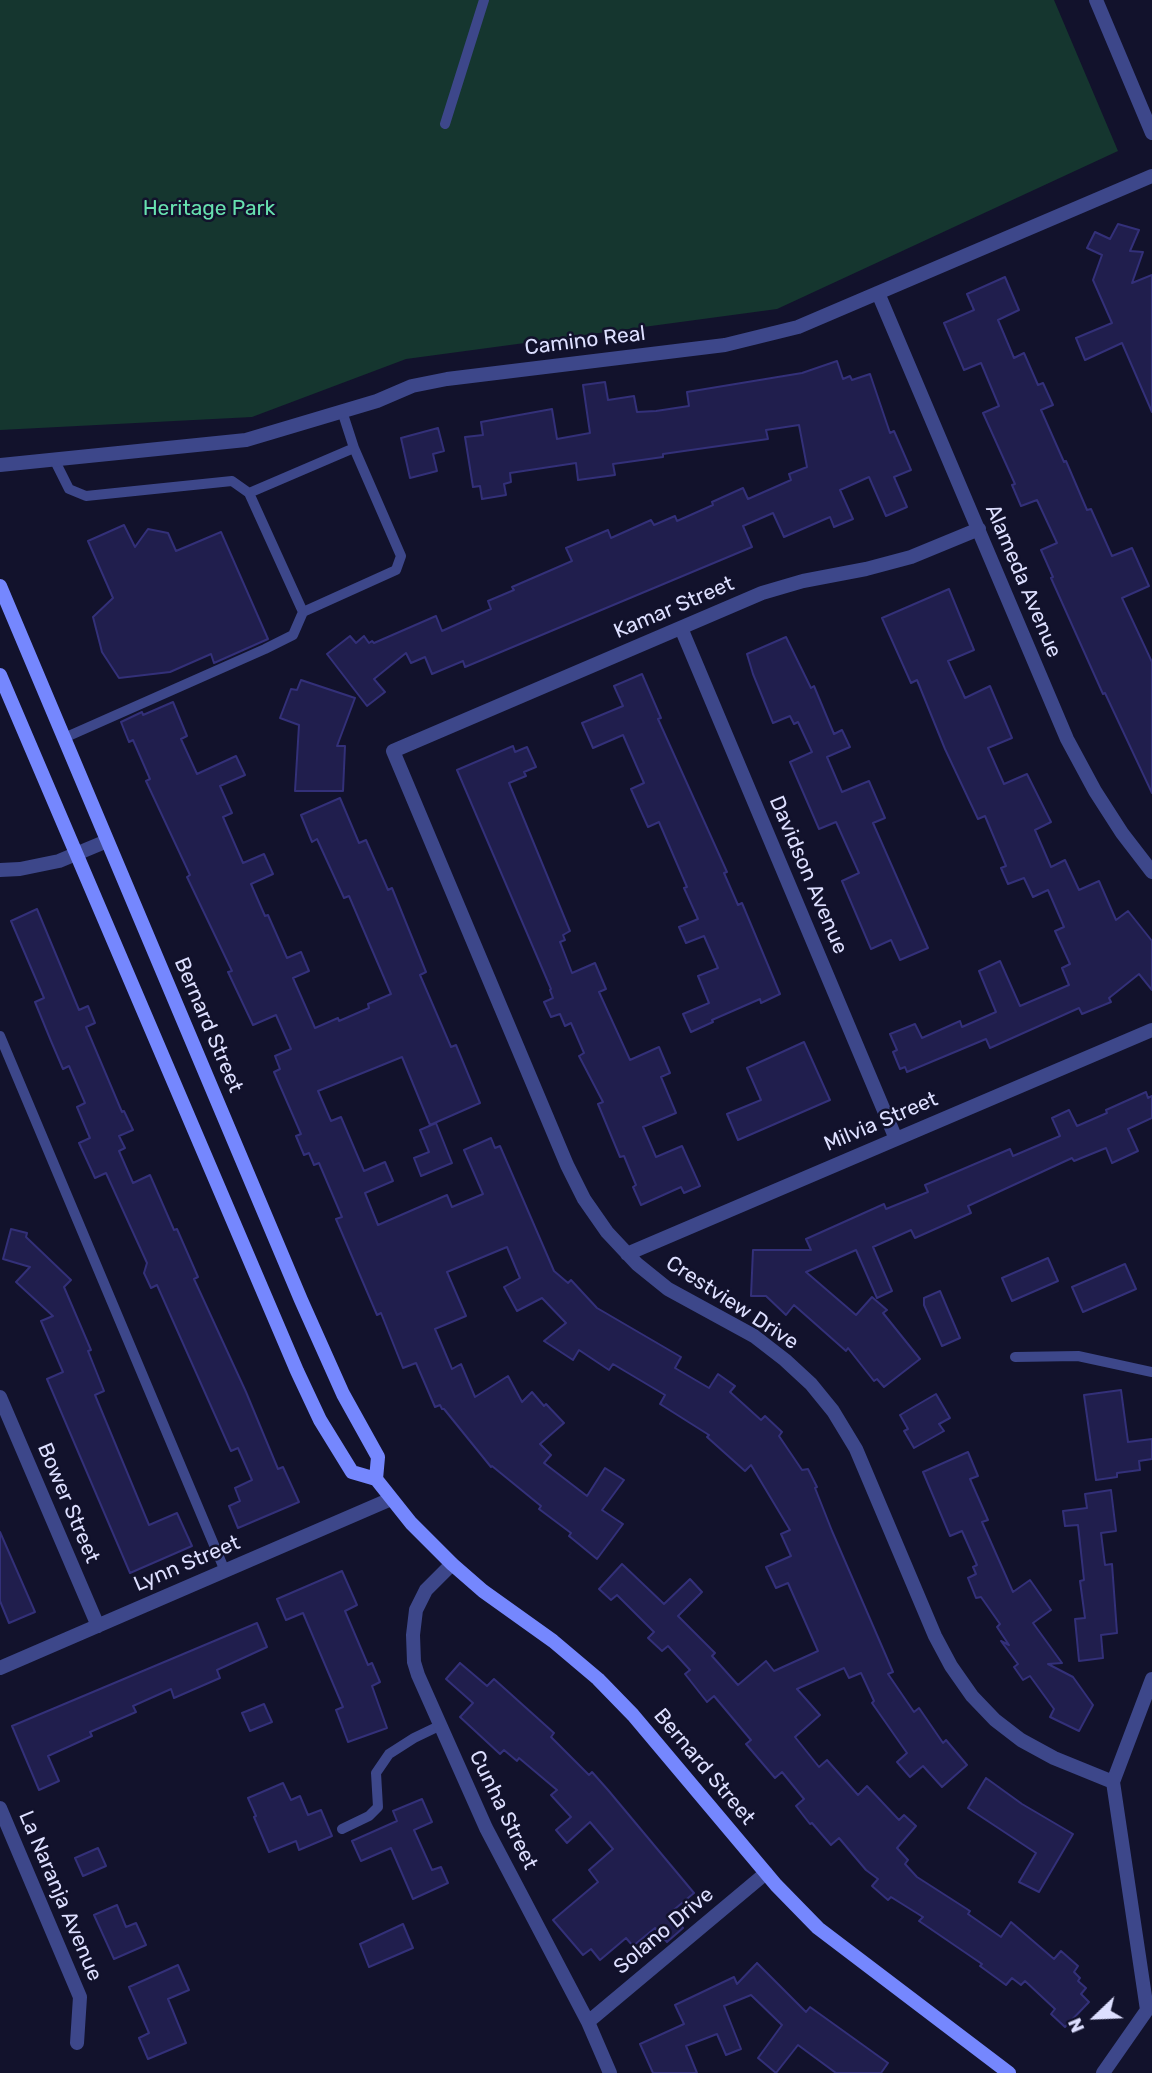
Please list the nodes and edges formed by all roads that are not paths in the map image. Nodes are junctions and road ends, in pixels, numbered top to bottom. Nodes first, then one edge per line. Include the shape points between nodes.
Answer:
1 (484, 0) edge
2 (1096, 0) edge
3 (445, 124) dead end
4 (1152, 133) edge
5 (1152, 176) edge
6 (878, 293) junction
7 (342, 411) junction
8 (354, 448) junction
9 (54, 459) junction
10 (0, 465) edge
11 (249, 493) junction
12 (979, 529) junction
13 (0, 586) edge
14 (303, 612) junction
15 (681, 628) junction
16 (0, 675) edge
17 (64, 738) junction
18 (393, 751) joint
19 (107, 841) junction
20 (76, 855) junction
21 (0, 870) edge
22 (1152, 872) edge
23 (1152, 1030) edge
24 (0, 1036) edge
25 (896, 1139) junction
26 (626, 1254) junction
27 (1015, 1357) dead end
28 (1152, 1372) edge
29 (0, 1397) edge
30 (376, 1479) junction
31 (391, 1499) junction
32 (452, 1564) junction
33 (225, 1571) junction
34 (98, 1626) junction
35 (0, 1668) edge
36 (1152, 1679) edge
37 (439, 1726) junction
38 (1113, 1782) junction
39 (0, 1808) edge
40 (342, 1829) dead end
41 (766, 1873) junction
42 (588, 2022) junction
43 (77, 2043) dead end
44 (610, 2073) edge
45 (1009, 2073) edge
46 (1103, 2073) edge

1 - 3 lane
2 - 4 street
5 - 6 street, Camino Real
6 - 7 street, Camino Real via 797,327 725,345 447,379 412,386
6 - 12 street, Alameda Avenue
7 - 8 lane
7 - 9 street, Camino Real via 246,440
8 - 11 lane
8 - 14 lane via 401,556 396,570
9 - 10 street, Camino Real
9 - 11 lane via 69,489 86,496 232,481
11 - 14 lane
12 - 15 street, Kamar Street via 911,557 762,593
12 - 22 street, Alameda Avenue via 1067,738 1095,792
13 - 17 street, Bernard Street
14 - 17 lane via 293,635 275,645
15 - 18 street, Kamar Street
15 - 25 street, Davidson Avenue
16 - 20 street, Bernard Street
17 - 19 street, Bernard Street
18 - 26 street, Crestview Drive via 567,1165 584,1199
19 - 20 street
19 - 30 street, Bernard Street via 301,1300 377,1457
20 - 21 street
20 - 30 street, Bernard Street via 320,1420 352,1472
23 - 25 street, Milvia Street
24 - 33 lane
25 - 26 street, Milvia Street
26 - 38 street, Crestview Drive via 668,1289 754,1336 811,1384 856,1449 935,1636 972,1696 1021,1740
27 - 28 lane via 1078,1356
29 - 34 street, Bower Street
30 - 31 street, Bernard Street
31 - 32 street, Bernard Street
31 - 33 street, Lynn Street
32 - 37 street, Cunha Street via 426,1590 416,1609 413,1635 414,1662
32 - 41 street, Bernard Street via 598,1679
33 - 34 street, Lynn Street
34 - 35 street, Lynn Street
36 - 38 street
37 - 40 lane via 389,1754 376,1773 378,1807
37 - 42 street, Cunha Street via 486,1828
38 - 46 street via 1147,2010
39 - 43 street, La Naranja Avenue via 80,1997
41 - 42 street, Solano Drive
41 - 45 street, Bernard Street via 818,1928
42 - 44 street, Cunha Street

